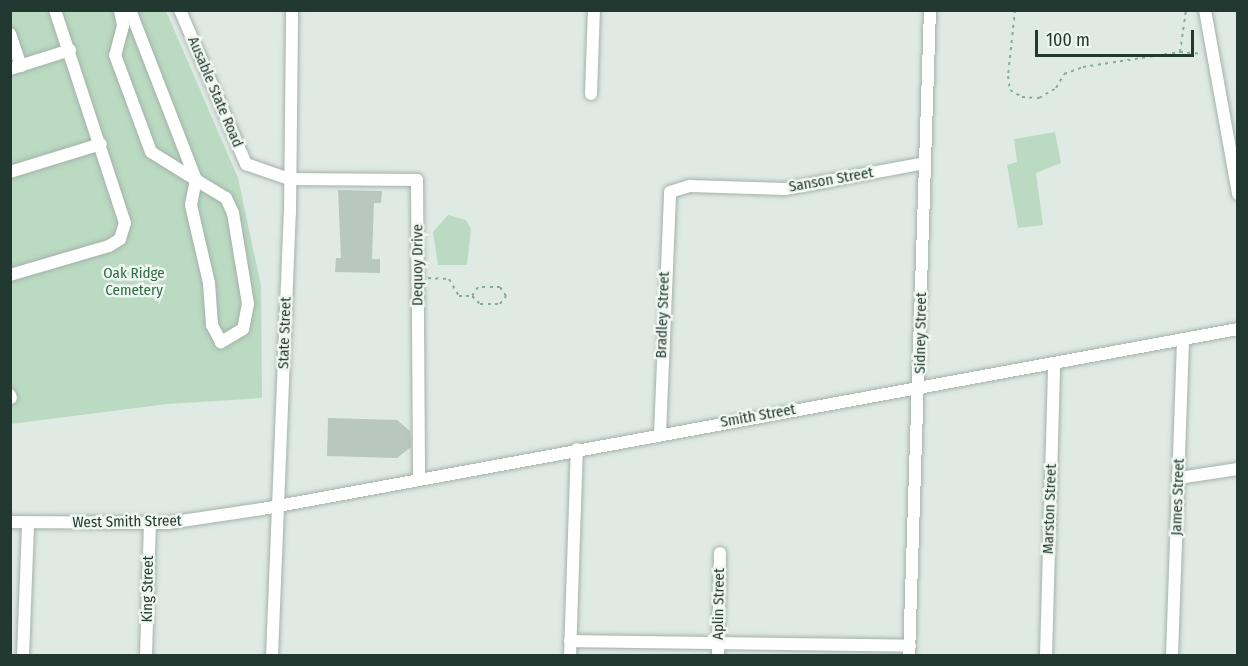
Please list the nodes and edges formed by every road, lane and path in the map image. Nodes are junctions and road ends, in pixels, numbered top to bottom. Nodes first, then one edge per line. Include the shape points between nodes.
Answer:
1 (55, 10) edge
2 (120, 10) edge
3 (130, 10) edge
4 (180, 10) edge
5 (292, 10) edge
6 (594, 10) edge
7 (930, 10) edge
8 (1015, 10) edge
9 (1186, 10) edge
10 (1205, 10) edge
11 (10, 34) edge
12 (70, 50) junction
13 (1180, 52) junction
14 (1201, 54) dead end
15 (16, 68) edge
16 (591, 93) dead end
17 (100, 144) junction
18 (925, 163) junction
19 (10, 172) edge
20 (290, 179) junction
21 (196, 180) junction
22 (1238, 194) edge
23 (667, 196) joint
24 (10, 275) edge
25 (419, 278) junction
26 (472, 296) junction
27 (1238, 329) edge
28 (1183, 339) junction
29 (1054, 363) junction
30 (920, 387) junction
31 (660, 434) junction
32 (577, 449) junction
33 (1238, 469) edge
34 (419, 477) junction
35 (1179, 478) junction
36 (278, 505) junction
37 (10, 522) edge
38 (28, 523) junction
39 (150, 523) junction
40 (720, 553) dead end
41 (570, 641) junction
42 (718, 650) edge
43 (909, 651) edge
44 (23, 656) edge
45 (146, 656) edge
46 (272, 656) edge
47 (570, 656) edge
48 (1046, 656) edge
49 (1172, 656) edge

1 - 12 street
2 - 21 street via 123,26 115,55 151,152
3 - 21 street
4 - 20 street, Ausable State Road via 246,164
5 - 20 street, State Street
6 - 16 street
7 - 18 street, Sidney Street
8 - 13 path via 1008,76 1010,90 1022,97 1038,98 1056,88 1064,74 1083,67
9 - 13 path
10 - 22 street
11 - 15 street
12 - 15 street
12 - 17 street
13 - 14 path
17 - 19 street
17 - 24 street via 125,223 120,239
18 - 23 street, Sanson Street via 801,187 681,187
18 - 30 street, Sidney Street
20 - 25 street, Dequoy Drive via 417,180
20 - 36 street, State Street
21 - 21 street via 191,205 209,283 212,325 221,342 243,329 248,304 233,213 226,198
23 - 31 street, Bradley Street
25 - 26 path via 448,279 459,296
25 - 34 street, Dequoy Drive
26 - 26 path via 480,304 500,304 506,296 500,287 478,287
27 - 28 street, Smith Street
28 - 29 street, Smith Street
28 - 35 street, James Street
29 - 30 street, Smith Street
29 - 48 street, Marston Street
30 - 31 street, Smith Street
30 - 43 street, Sidney Street
31 - 32 street, Smith Street
32 - 34 street, Smith Street
32 - 41 street
33 - 35 street
34 - 36 street, Smith Street
35 - 49 street, James Street
36 - 39 street, West Smith Street
36 - 46 street, State Street
37 - 38 street, West Smith Street
38 - 39 street, West Smith Street
38 - 44 street
39 - 45 street, King Street
40 - 42 street, Aplin Street
41 - 42 street
41 - 47 street
42 - 43 street

